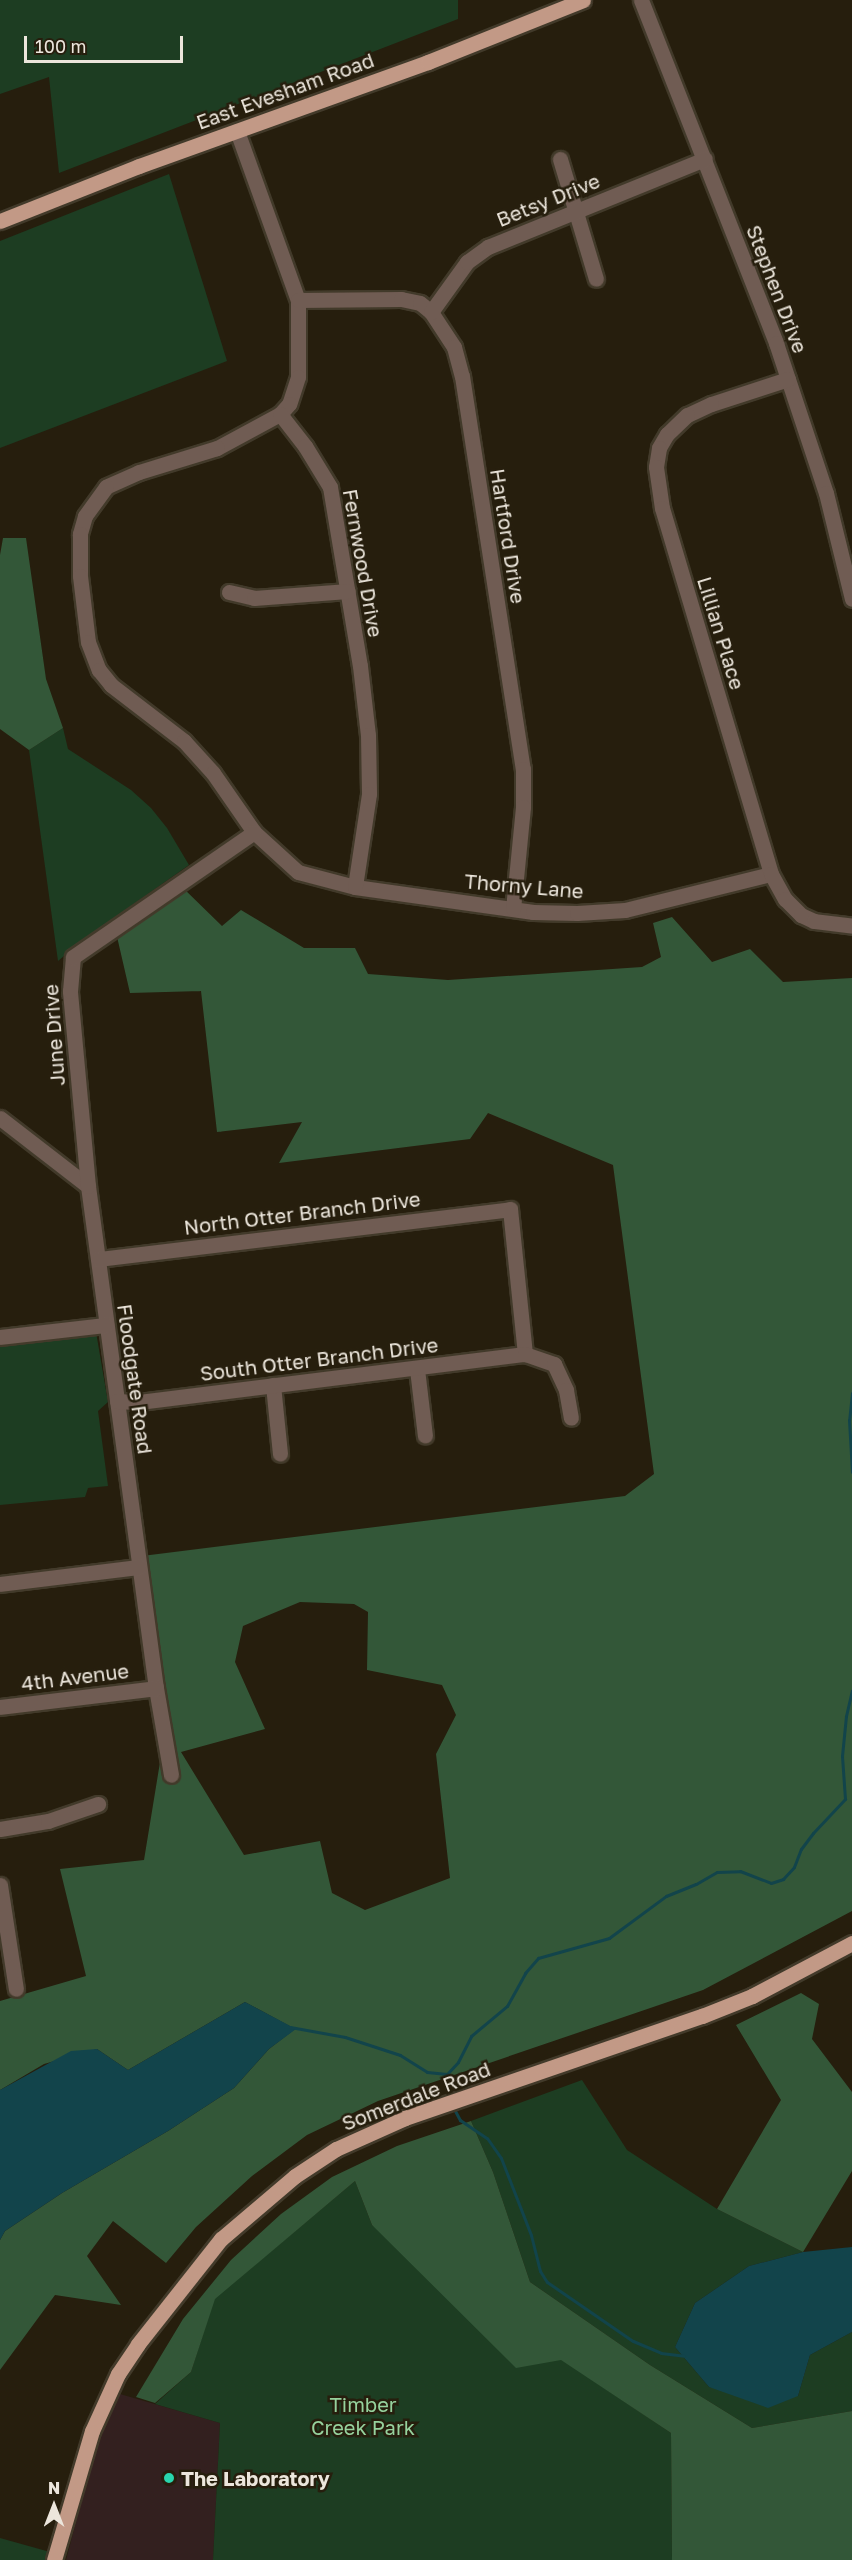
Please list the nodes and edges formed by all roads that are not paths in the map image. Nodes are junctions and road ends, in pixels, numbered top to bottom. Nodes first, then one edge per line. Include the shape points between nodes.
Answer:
1 (583, 0) edge
2 (641, 0) edge
3 (237, 131) junction
4 (560, 159) dead end
5 (705, 159) junction
6 (577, 212) junction
7 (0, 221) edge
8 (596, 279) dead end
9 (298, 300) junction
10 (431, 312) junction
11 (788, 379) junction
12 (280, 414) junction
13 (846, 547) edge
14 (348, 591) junction
15 (230, 592) dead end
16 (852, 599) edge
17 (254, 832) junction
18 (771, 874) junction
19 (355, 887) junction
20 (513, 909) junction
21 (852, 926) edge
22 (0, 1118) edge
23 (88, 1186) junction
24 (99, 1259) junction
25 (106, 1325) junction
26 (0, 1337) edge
27 (525, 1354) junction
28 (417, 1369) junction
29 (273, 1386) junction
30 (117, 1401) junction
31 (571, 1418) dead end
32 (425, 1436) dead end
33 (280, 1454) dead end
34 (139, 1567) junction
35 (0, 1584) edge
36 (156, 1688) junction
37 (0, 1707) edge
38 (171, 1775) dead end
39 (98, 1804) dead end
40 (0, 1829) edge
41 (0, 1885) edge
42 (852, 1943) edge
43 (4, 1952) edge
44 (16, 1989) dead end
45 (54, 2560) edge

1 - 3 main road, East Evesham Road via 428,62
2 - 5 street, Stephen Drive
3 - 7 main road, East Evesham Road
3 - 9 street
4 - 6 street
5 - 6 street, Betsy Drive
5 - 11 street, Stephen Drive
6 - 8 street
6 - 10 street, Betsy Drive via 488,247 467,262
9 - 10 street via 401,299 420,303
9 - 12 street via 298,377 289,404
10 - 20 street, Hartford Drive via 454,347 462,376 523,769
11 - 13 street, Stephen Drive
11 - 18 street, Lillian Place via 687,415 663,441 656,467 662,508
12 - 14 street, Fernwood Drive via 330,487
12 - 17 street, Thorny Lane via 217,448 139,471 106,487 85,516 80,534 80,576 88,642 99,670 111,685 184,741 213,773
13 - 16 street, Stephen Drive
14 - 15 street via 254,598
14 - 19 street, Fernwood Drive via 368,735 369,794
17 - 19 street, Thorny Lane via 298,872
17 - 23 street, June Drive via 73,957 70,991
18 - 20 street, Thorny Lane via 625,910 577,914
18 - 21 street, Lillian Place via 784,899 801,915 814,921
19 - 20 street, Thorny Lane
22 - 23 street
23 - 24 street, Floodgate Road
24 - 25 street, Floodgate Road
24 - 27 street, North Otter Branch Drive via 510,1209
25 - 26 street
25 - 30 street, Floodgate Road
27 - 28 street, South Otter Branch Drive
27 - 31 street via 554,1364 566,1390
28 - 29 street, South Otter Branch Drive
28 - 32 street
29 - 30 street, South Otter Branch Drive via 139,1402
29 - 33 street
30 - 34 street, Floodgate Road
34 - 35 street
34 - 36 street, Floodgate Road
36 - 37 street, 4th Avenue
36 - 38 street, Floodgate Road
39 - 40 street via 48,1821
41 - 43 street
42 - 45 main road, Somerdale Road via 752,1996 702,2016 405,2118 336,2149 295,2176 221,2239 128,2359 92,2431
43 - 44 street

